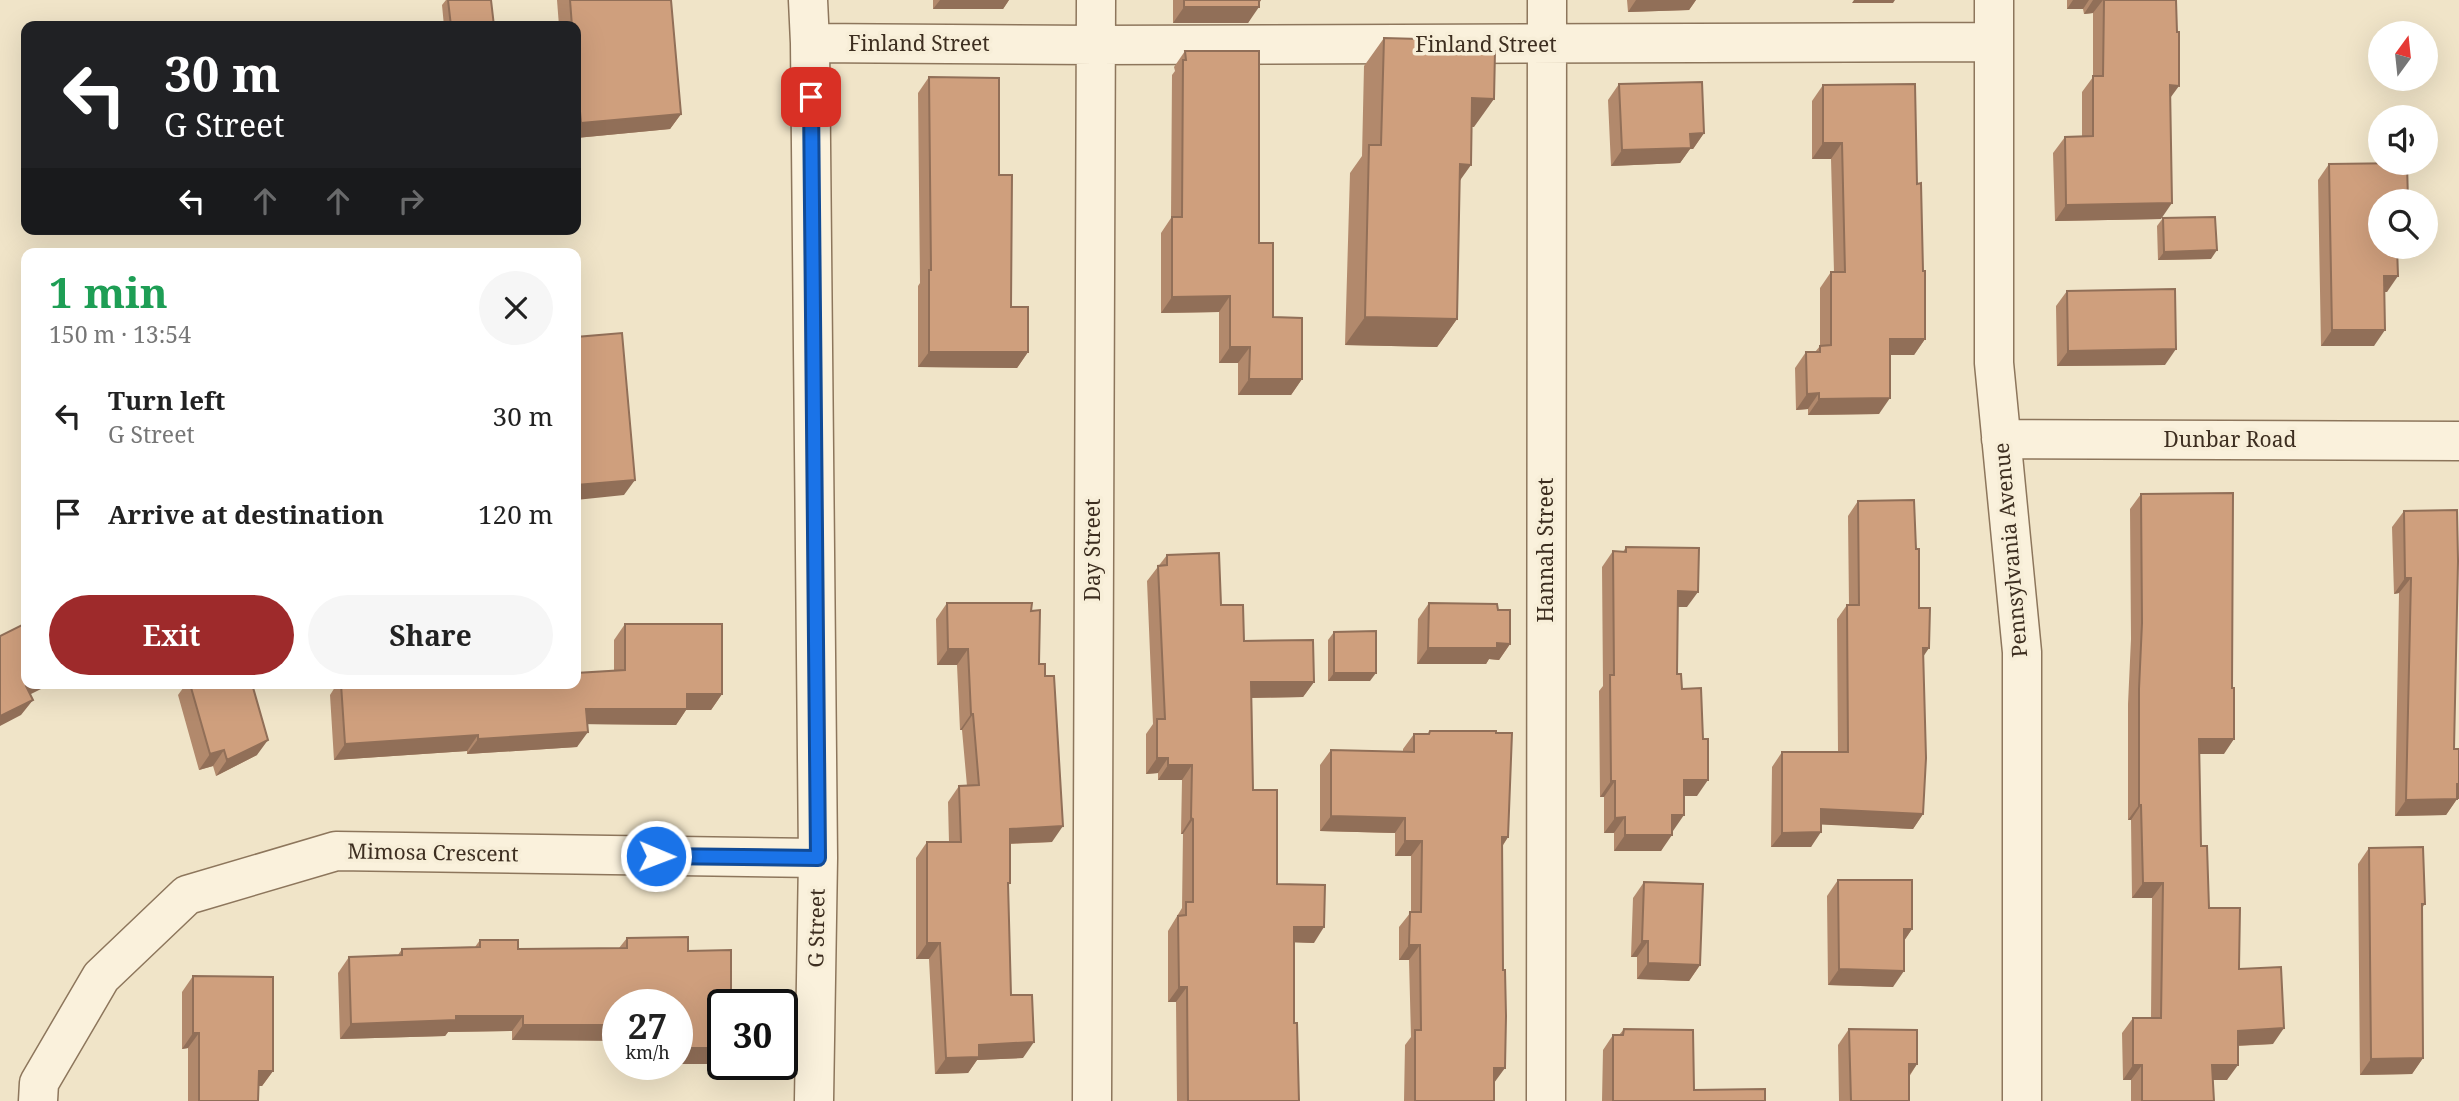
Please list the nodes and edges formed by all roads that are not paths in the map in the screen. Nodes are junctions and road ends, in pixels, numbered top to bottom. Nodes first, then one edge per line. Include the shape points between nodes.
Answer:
1 (808, 0) edge
2 (1096, 0) edge
3 (1547, 0) edge
4 (1994, 0) edge
5 (1994, 42) junction
6 (810, 43) junction
7 (1547, 44) junction
8 (1095, 45) junction
9 (2001, 439) junction
10 (2459, 441) edge
11 (818, 858) junction
12 (38, 1101) edge
13 (814, 1101) edge
14 (1092, 1101) edge
15 (1546, 1101) edge
16 (2022, 1101) edge

1 - 6 street, G Street
2 - 8 street, Day Street
3 - 7 street, Hannah Street
4 - 5 street, Pennsylvania Avenue
5 - 7 street, Finland Street
5 - 9 street, Pennsylvania Avenue via 1994,363
6 - 8 street, Finland Street
6 - 11 street, G Street
7 - 8 street, Finland Street
7 - 15 street, Hannah Street
8 - 14 street, Day Street
9 - 10 street, Dunbar Road
9 - 16 street, Pennsylvania Avenue via 2022,652
11 - 12 street, Mimosa Crescent via 336,851 187,895 101,977 39,1083
11 - 13 street, G Street

